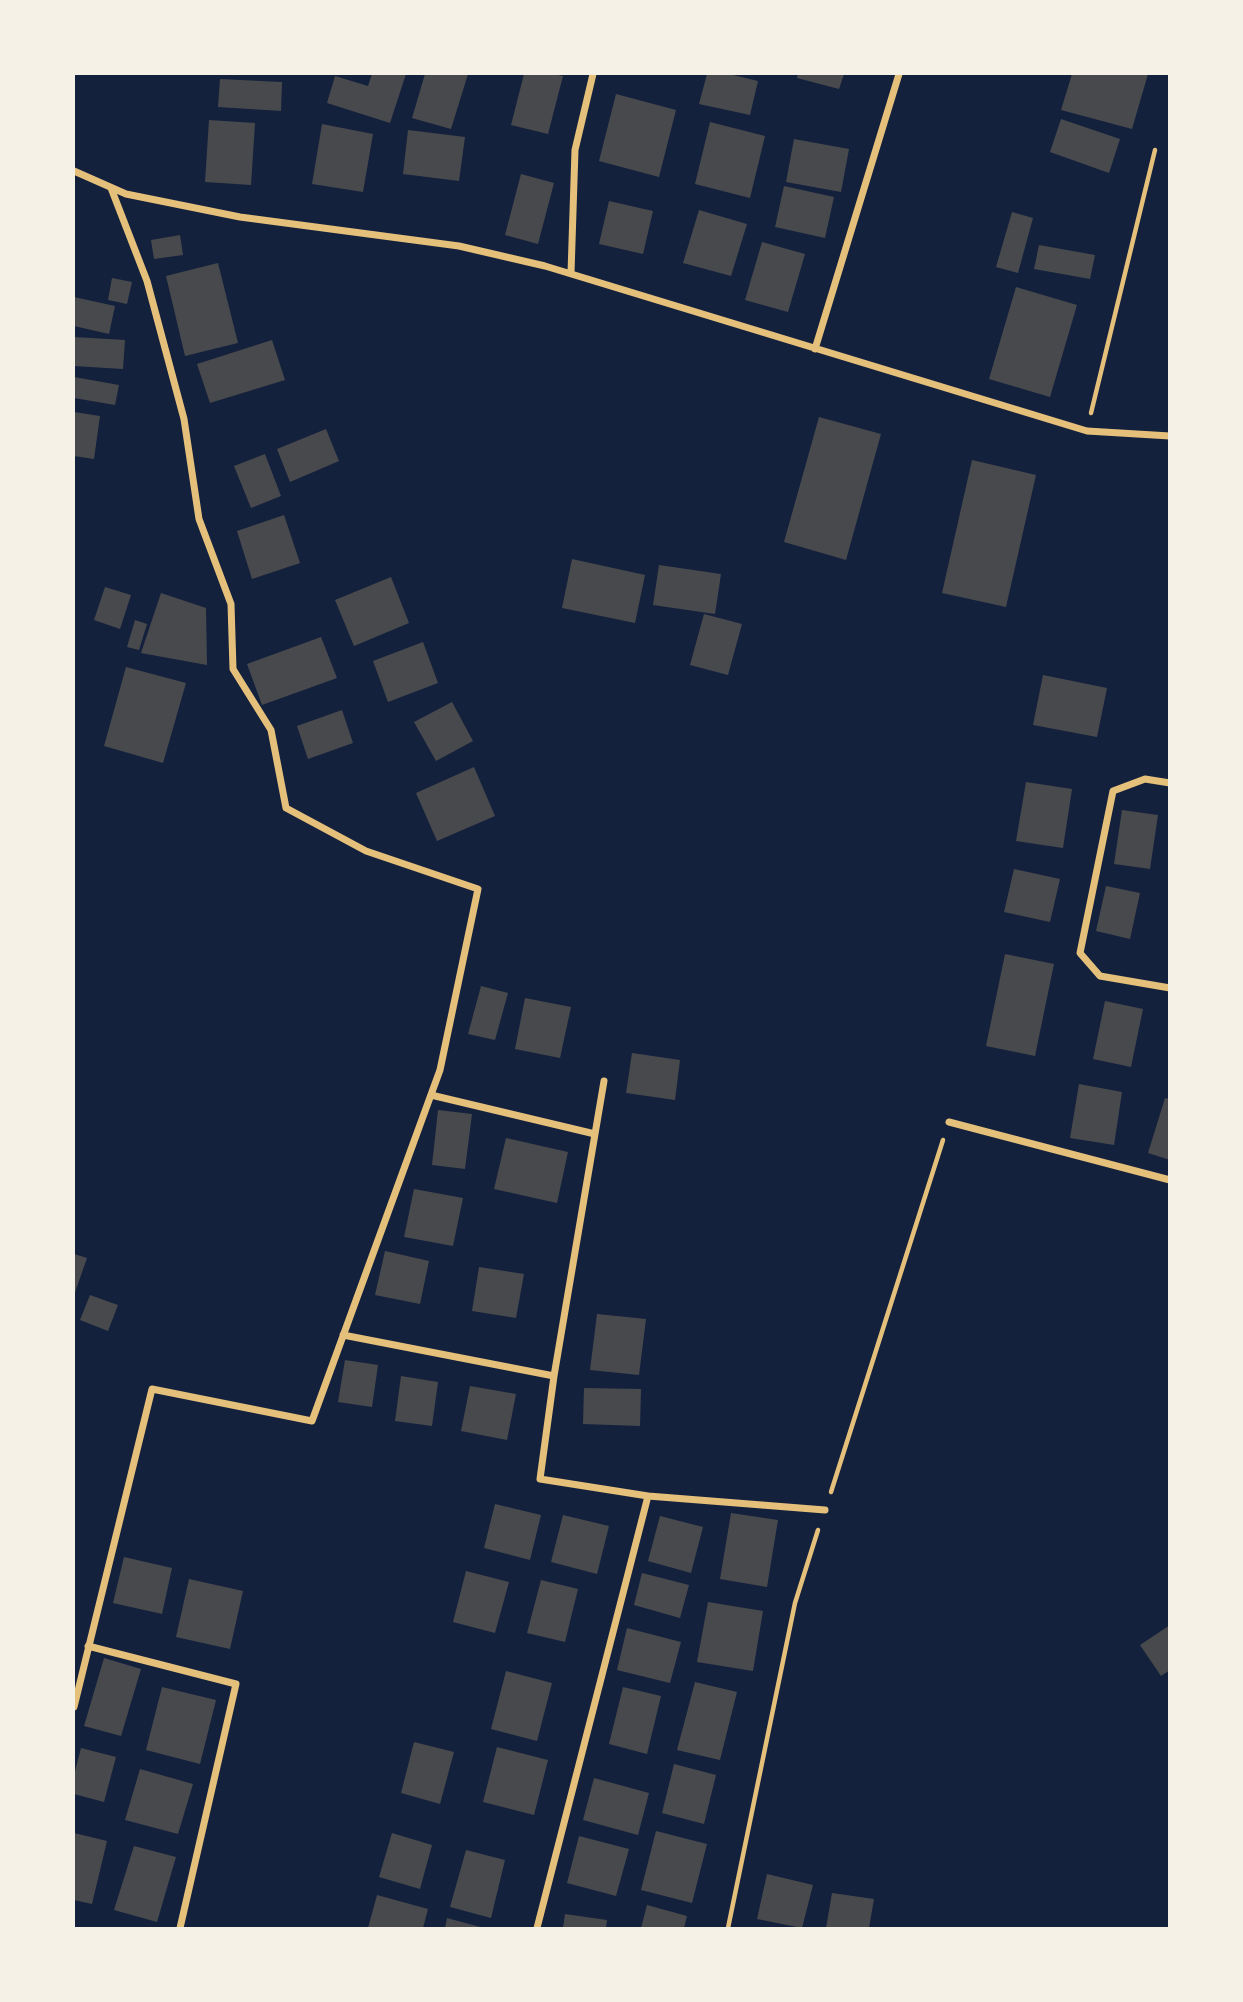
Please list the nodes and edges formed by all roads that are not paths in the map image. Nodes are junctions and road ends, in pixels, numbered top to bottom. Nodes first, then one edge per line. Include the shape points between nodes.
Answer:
1 (593, 74) edge
2 (899, 74) edge
3 (74, 171) edge
4 (111, 188) junction
5 (571, 274) junction
6 (815, 349) junction
7 (1170, 436) edge
8 (1170, 783) edge
9 (1170, 988) edge
10 (604, 1081) dead end
11 (431, 1094) junction
12 (949, 1122) dead end
13 (595, 1134) junction
14 (1170, 1180) edge
15 (343, 1335) junction
16 (554, 1376) junction
17 (648, 1496) junction
18 (825, 1510) dead end
19 (89, 1646) junction
20 (74, 1707) edge
21 (180, 1928) edge
22 (537, 1928) edge

1 - 5 street via 575,150
2 - 6 street
3 - 4 street
4 - 5 street via 240,217 459,246
4 - 11 street via 147,281 184,419 199,519 231,604 233,669 271,730 286,808 366,850 478,889
5 - 6 street
6 - 7 street via 1087,431
8 - 9 street via 1145,779 1113,790 1080,953 1100,976
10 - 13 street
11 - 13 street
11 - 15 street
12 - 14 street
13 - 16 street
15 - 16 street
15 - 19 street via 312,1421 152,1388
16 - 17 street via 540,1479
17 - 18 street
17 - 22 street
19 - 20 street
19 - 21 street via 236,1684

